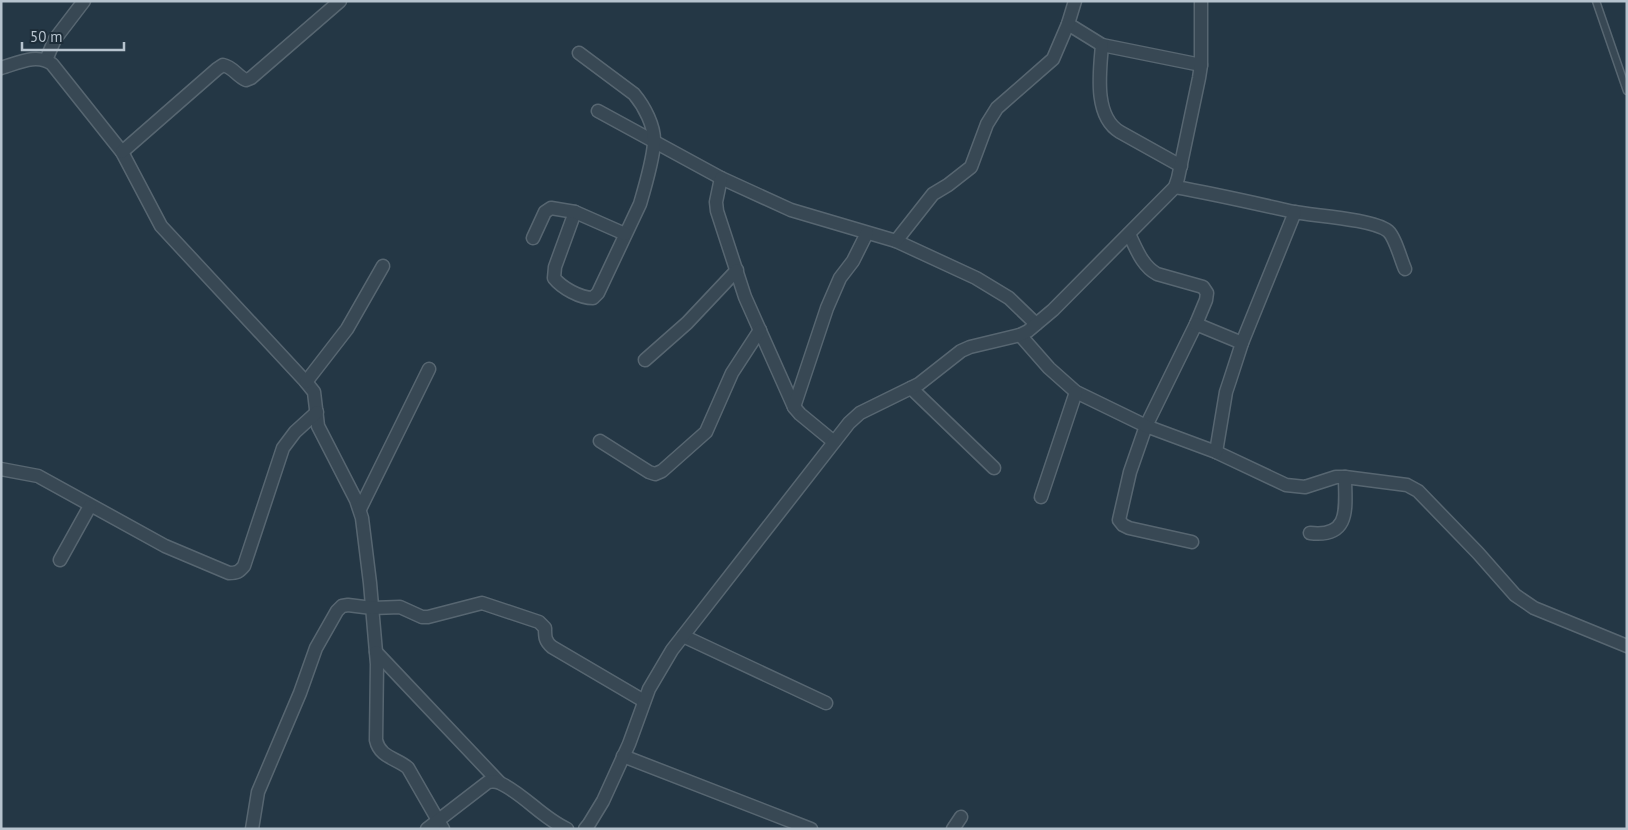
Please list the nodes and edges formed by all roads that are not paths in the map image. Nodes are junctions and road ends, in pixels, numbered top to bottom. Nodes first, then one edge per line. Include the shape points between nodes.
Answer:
1 (84, 1) edge
2 (340, 1) edge
3 (1075, 1) edge
4 (1201, 1) edge
5 (1596, 1) edge
6 (1068, 24) junction
7 (1102, 44) junction
8 (579, 53) dead end
9 (46, 60) junction
10 (1201, 65) junction
11 (1, 68) edge
12 (1627, 91) edge
13 (598, 111) dead end
14 (654, 142) junction
15 (122, 152) junction
16 (1181, 166) junction
17 (721, 178) junction
18 (1174, 187) junction
19 (575, 212) junction
20 (1295, 212) junction
21 (867, 233) junction
22 (625, 234) junction
23 (1129, 234) junction
24 (534, 238) dead end
25 (896, 241) junction
26 (384, 266) dead end
27 (1405, 269) dead end
28 (737, 270) junction
29 (1036, 324) junction
30 (1196, 324) junction
31 (760, 330) junction
32 (1020, 335) junction
33 (1242, 343) junction
34 (645, 360) dead end
35 (429, 369) dead end
36 (306, 382) junction
37 (911, 388) junction
38 (1076, 392) junction
39 (794, 407) junction
40 (317, 412) junction
41 (1146, 426) junction
42 (600, 442) dead end
43 (834, 442) junction
44 (1216, 452) junction
45 (994, 468) dead end
46 (1, 469) edge
47 (1345, 477) junction
48 (1041, 497) dead end
49 (90, 506) junction
50 (360, 510) junction
51 (1310, 533) dead end
52 (1192, 542) dead end
53 (60, 560) dead end
54 (372, 608) junction
55 (683, 636) junction
56 (1627, 646) edge
57 (376, 652) junction
58 (644, 702) junction
59 (826, 703) dead end
60 (623, 756) junction
61 (499, 782) junction
62 (961, 817) dead end
63 (441, 824) edge
64 (252, 829) edge
65 (427, 829) edge
66 (567, 829) edge
67 (585, 829) edge
68 (811, 829) edge
69 (953, 829) edge

1 - 9 street via 55,39
2 - 15 street via 251,78 242,78 229,66 217,69
3 - 6 street
4 - 10 street
5 - 12 lane
6 - 7 street
6 - 25 street via 1053,59 992,114 971,167 933,194
7 - 10 street
7 - 16 street via 1099,88 1109,123 1114,129
8 - 14 street via 641,102
9 - 11 street via 33,59
9 - 15 street
10 - 16 street
13 - 14 street
14 - 17 street
14 - 22 street via 644,191
15 - 36 street via 161,226
16 - 18 street
17 - 21 street via 791,210
17 - 28 street via 717,211
18 - 20 street
18 - 23 street
19 - 22 street
19 - 22 street via 554,278 581,296 593,298 598,293
19 - 24 street via 551,208 545,212
20 - 27 street via 1383,229 1392,236
20 - 33 street
21 - 25 street
21 - 39 street via 840,278 827,308
23 - 29 street
23 - 30 street via 1150,270 1203,287 1206,300
25 - 29 street via 976,278 1009,298
26 - 36 street via 347,329
28 - 31 street
28 - 34 street via 687,323
29 - 32 street
30 - 33 street
30 - 41 street
31 - 39 street
31 - 42 street via 732,373 706,432 662,471 649,472
32 - 37 street via 961,351
32 - 38 street
33 - 44 street via 1226,392
35 - 50 street
36 - 40 street via 314,392
37 - 43 street via 854,417
37 - 45 street
38 - 41 street
38 - 48 street
39 - 43 street
40 - 49 street via 283,448 240,572 229,573 176,551
40 - 50 street via 318,426
41 - 44 street
41 - 52 street via 1119,520 1129,528
43 - 55 street
44 - 47 street via 1286,485 1305,487
46 - 49 street via 38,476
47 - 51 street via 1344,520 1327,533
47 - 56 street via 1412,487 1523,601
49 - 53 street
50 - 54 street
54 - 57 street
54 - 58 street via 400,607 428,617 477,603 488,604 539,622 545,628 545,637 552,647
54 - 64 street via 342,606 321,639 258,792
55 - 58 street
55 - 59 street
57 - 61 street
57 - 63 street via 377,747 408,768
58 - 60 street
60 - 67 street via 600,806
60 - 68 street
61 - 63 street via 488,782
61 - 66 street
62 - 69 street
63 - 65 street

